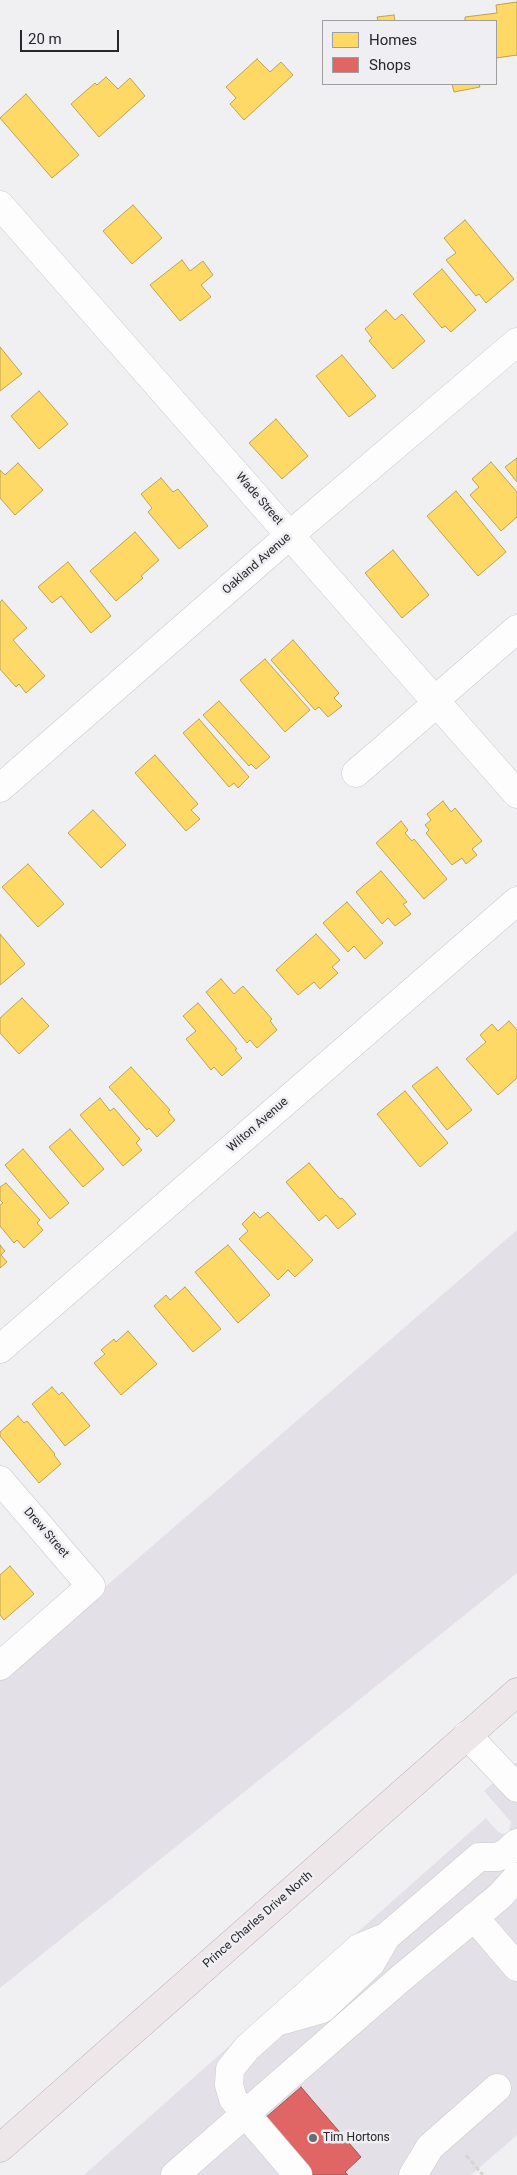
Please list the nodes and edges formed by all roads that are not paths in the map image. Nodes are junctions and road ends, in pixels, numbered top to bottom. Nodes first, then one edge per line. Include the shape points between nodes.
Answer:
1 (3, 214) edge
2 (517, 342) edge
3 (290, 535) junction
4 (517, 629) edge
5 (436, 702) junction
6 (356, 773) dead end
7 (0, 788) edge
8 (517, 794) edge
9 (517, 901) edge
10 (0, 1349) edge
11 (0, 1480) edge
12 (0, 1666) edge
13 (517, 1692) edge
14 (468, 1734) junction
15 (517, 1788) edge
16 (517, 1844) edge
17 (517, 1877) edge
18 (474, 1917) junction
19 (517, 1967) edge
20 (497, 2088) dead end
21 (246, 2114) junction
22 (0, 2148) edge
23 (175, 2175) edge
24 (298, 2175) edge
25 (412, 2175) edge

1 - 3 street, Wade Street
2 - 3 street, Oakland Avenue
3 - 5 street, Wade Street
3 - 7 street, Oakland Avenue
4 - 5 street
5 - 6 street
5 - 8 street, Wade Street
9 - 10 street, Wilton Avenue
11 - 12 street, Drew Street via 91,1586
13 - 14 main road, Prince Charles Drive North
14 - 15 street
14 - 22 main road, Prince Charles Drive North
16 - 21 street via 498,1857 479,1857 386,1937 359,1948 247,2048 230,2069 229,2086
17 - 18 street
18 - 19 street
18 - 21 street
20 - 25 street via 430,2147
21 - 23 street
21 - 24 street

